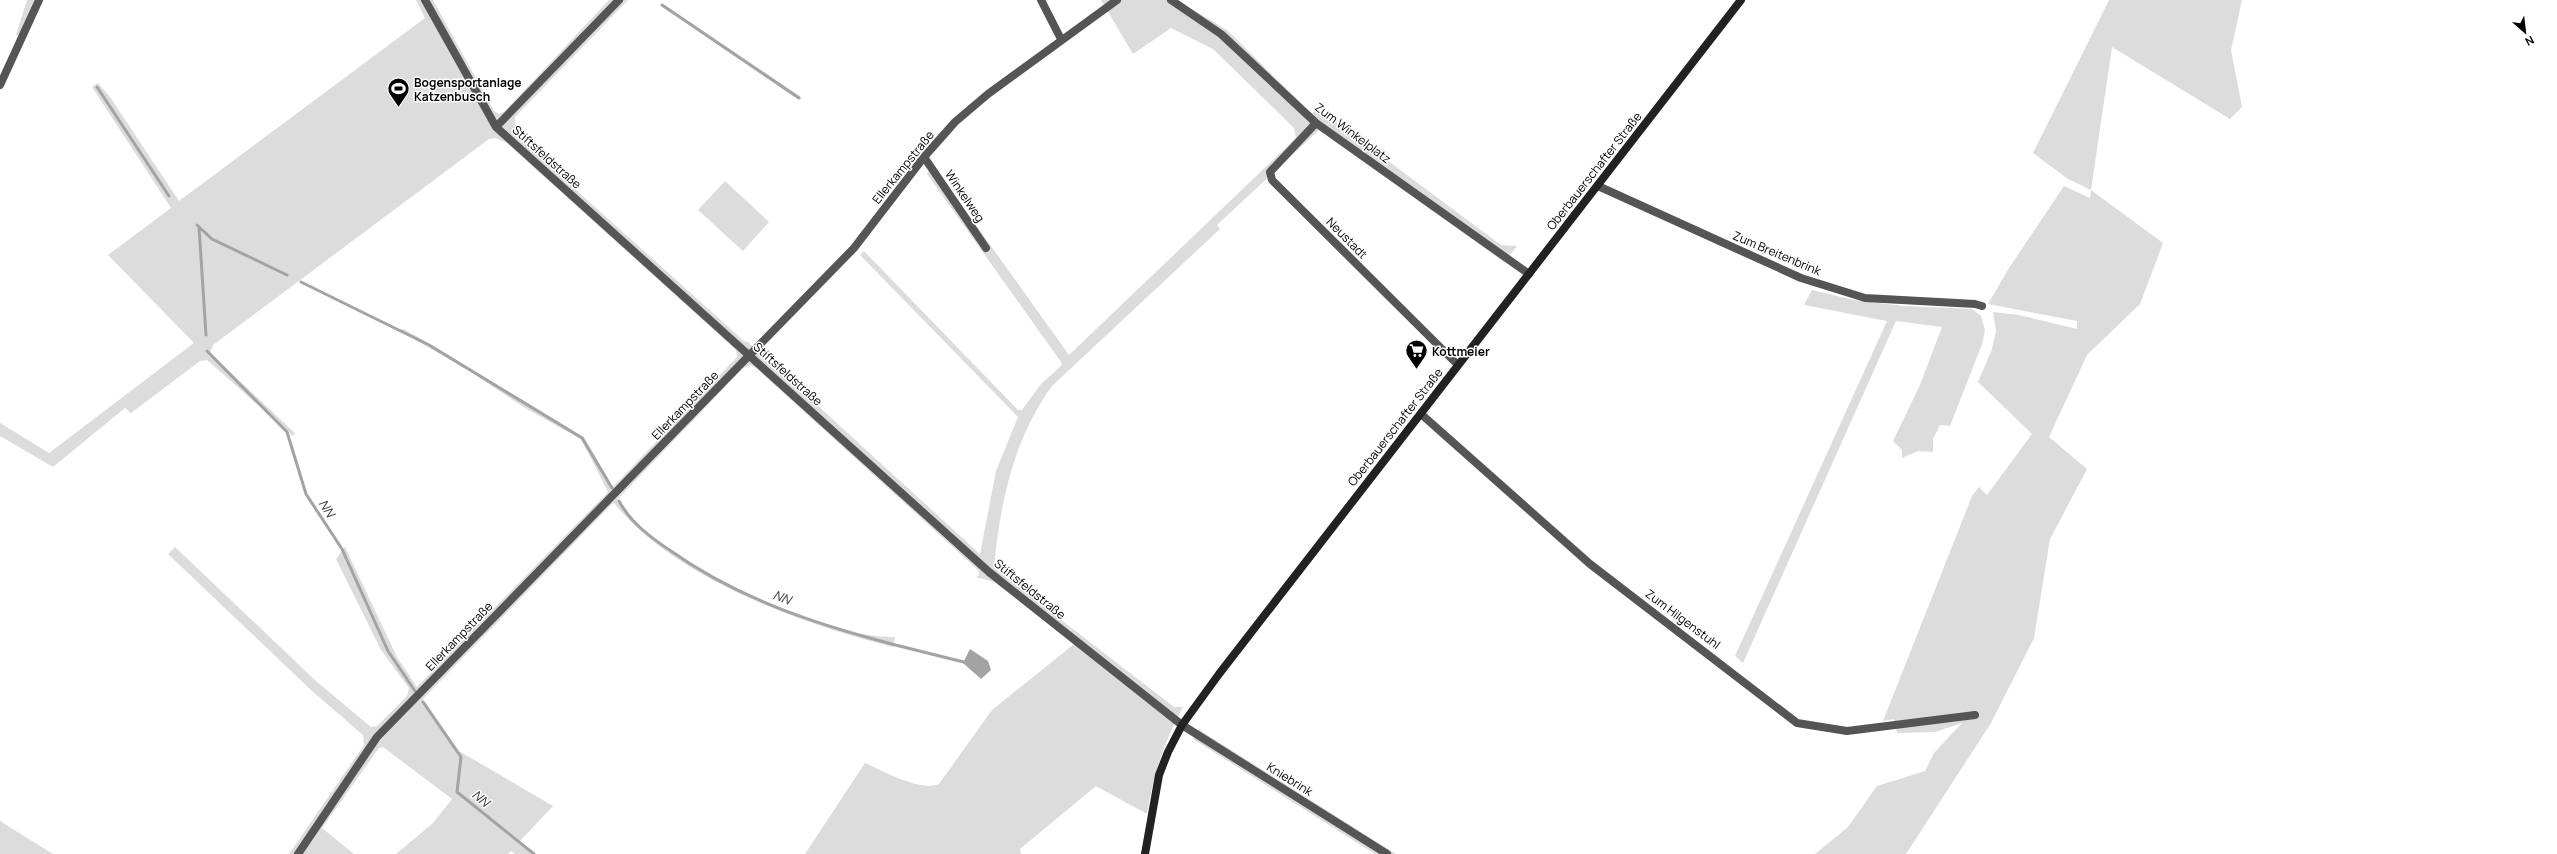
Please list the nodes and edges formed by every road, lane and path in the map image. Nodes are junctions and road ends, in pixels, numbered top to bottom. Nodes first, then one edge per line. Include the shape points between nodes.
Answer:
1 (39, 0) edge
2 (425, 0) edge
3 (619, 0) edge
4 (1041, 0) edge
5 (1117, 0) edge
6 (1171, 0) edge
7 (1741, 0) edge
8 (1062, 39) junction
9 (0, 85) edge
10 (1316, 123) junction
11 (496, 127) junction
12 (924, 157) junction
13 (1598, 186) junction
14 (986, 248) dead end
15 (1529, 274) junction
16 (1982, 306) dead end
17 (750, 356) junction
18 (1458, 365) junction
19 (1420, 414) junction
20 (1975, 714) dead end
21 (1182, 725) junction
22 (298, 854) edge
23 (1145, 854) edge
24 (1387, 854) edge

1 - 9 street
2 - 11 street, Stiftsfeldstraße
3 - 11 street
4 - 8 street
5 - 8 street, Ellerkampstraße
6 - 10 street, Zum Winkelplatz via 1221,34
7 - 13 main road, Oberbauerschafter Straße
8 - 12 street, Ellerkampstraße via 955,122
10 - 15 street, Zum Winkelplatz
10 - 18 street, Neustadt via 1270,172 1272,180
11 - 17 street, Stiftsfeldstraße
12 - 14 street, Winkelweg
12 - 17 street, Ellerkampstraße via 854,248
13 - 15 main road, Oberbauerschafter Straße
13 - 16 street, Zum Breitenbrink via 1801,278 1865,298
15 - 18 main road, Oberbauerschafter Straße
17 - 21 street, Stiftsfeldstraße via 989,572
17 - 22 street, Ellerkampstraße via 377,737
18 - 19 main road, Oberbauerschafter Straße
19 - 20 street, Zum Hilgenstuhl via 1590,564 1797,723 1847,731
19 - 21 main road, Oberbauerschafter Straße via 1218,674
21 - 23 main road, Oberbauerschafter Straße via 1159,775
21 - 24 street, Kniebrink

